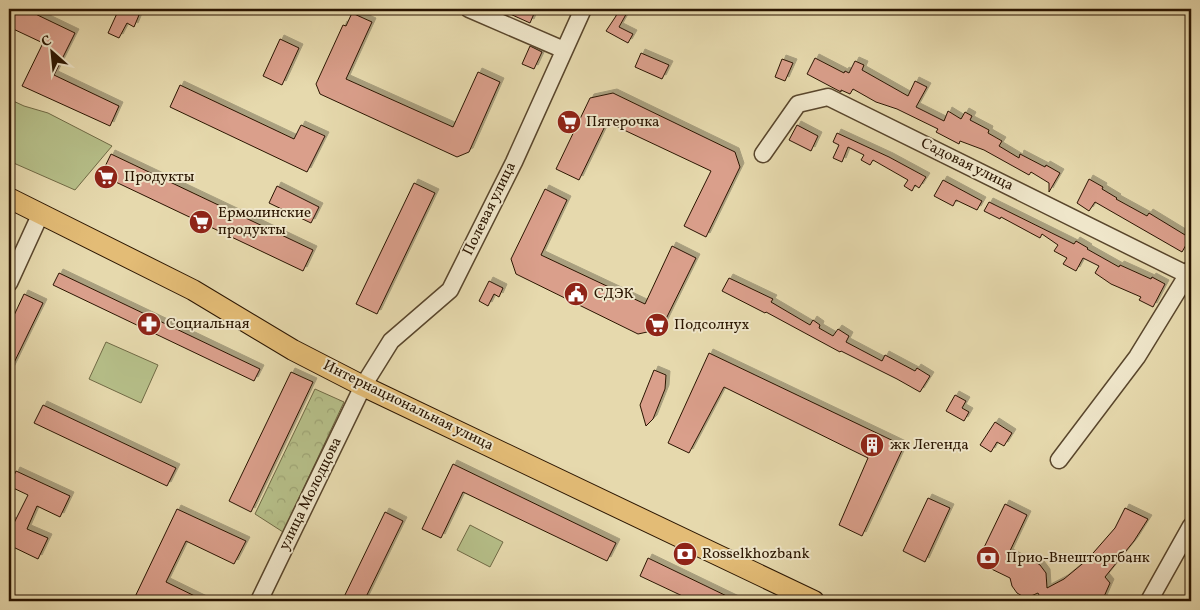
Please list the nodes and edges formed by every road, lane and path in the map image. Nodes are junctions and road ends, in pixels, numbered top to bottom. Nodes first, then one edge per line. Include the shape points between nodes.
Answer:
1 (469, 9) edge
2 (583, 9) edge
3 (487, 12) edge
4 (564, 50) junction
5 (764, 154) dead end
6 (9, 198) edge
7 (41, 213) junction
8 (1189, 272) edge
9 (9, 283) edge
10 (363, 386) junction
11 (1058, 460) dead end
12 (1191, 526) edge
13 (259, 601) edge
14 (814, 601) edge
15 (1149, 601) edge

1 - 3 street
2 - 4 street, Полевая улица
3 - 4 street
4 - 10 street, Полевая улица via 514,162 450,290 391,341
5 - 8 street, Садовая улица via 798,104 828,97
6 - 7 main road, Интернациональная улица
7 - 9 street
7 - 10 main road, Интернациональная улица via 193,290 293,350
8 - 11 street via 1136,357
10 - 13 street, улица Молодцова
10 - 14 main road, Интернациональная улица
12 - 15 street

